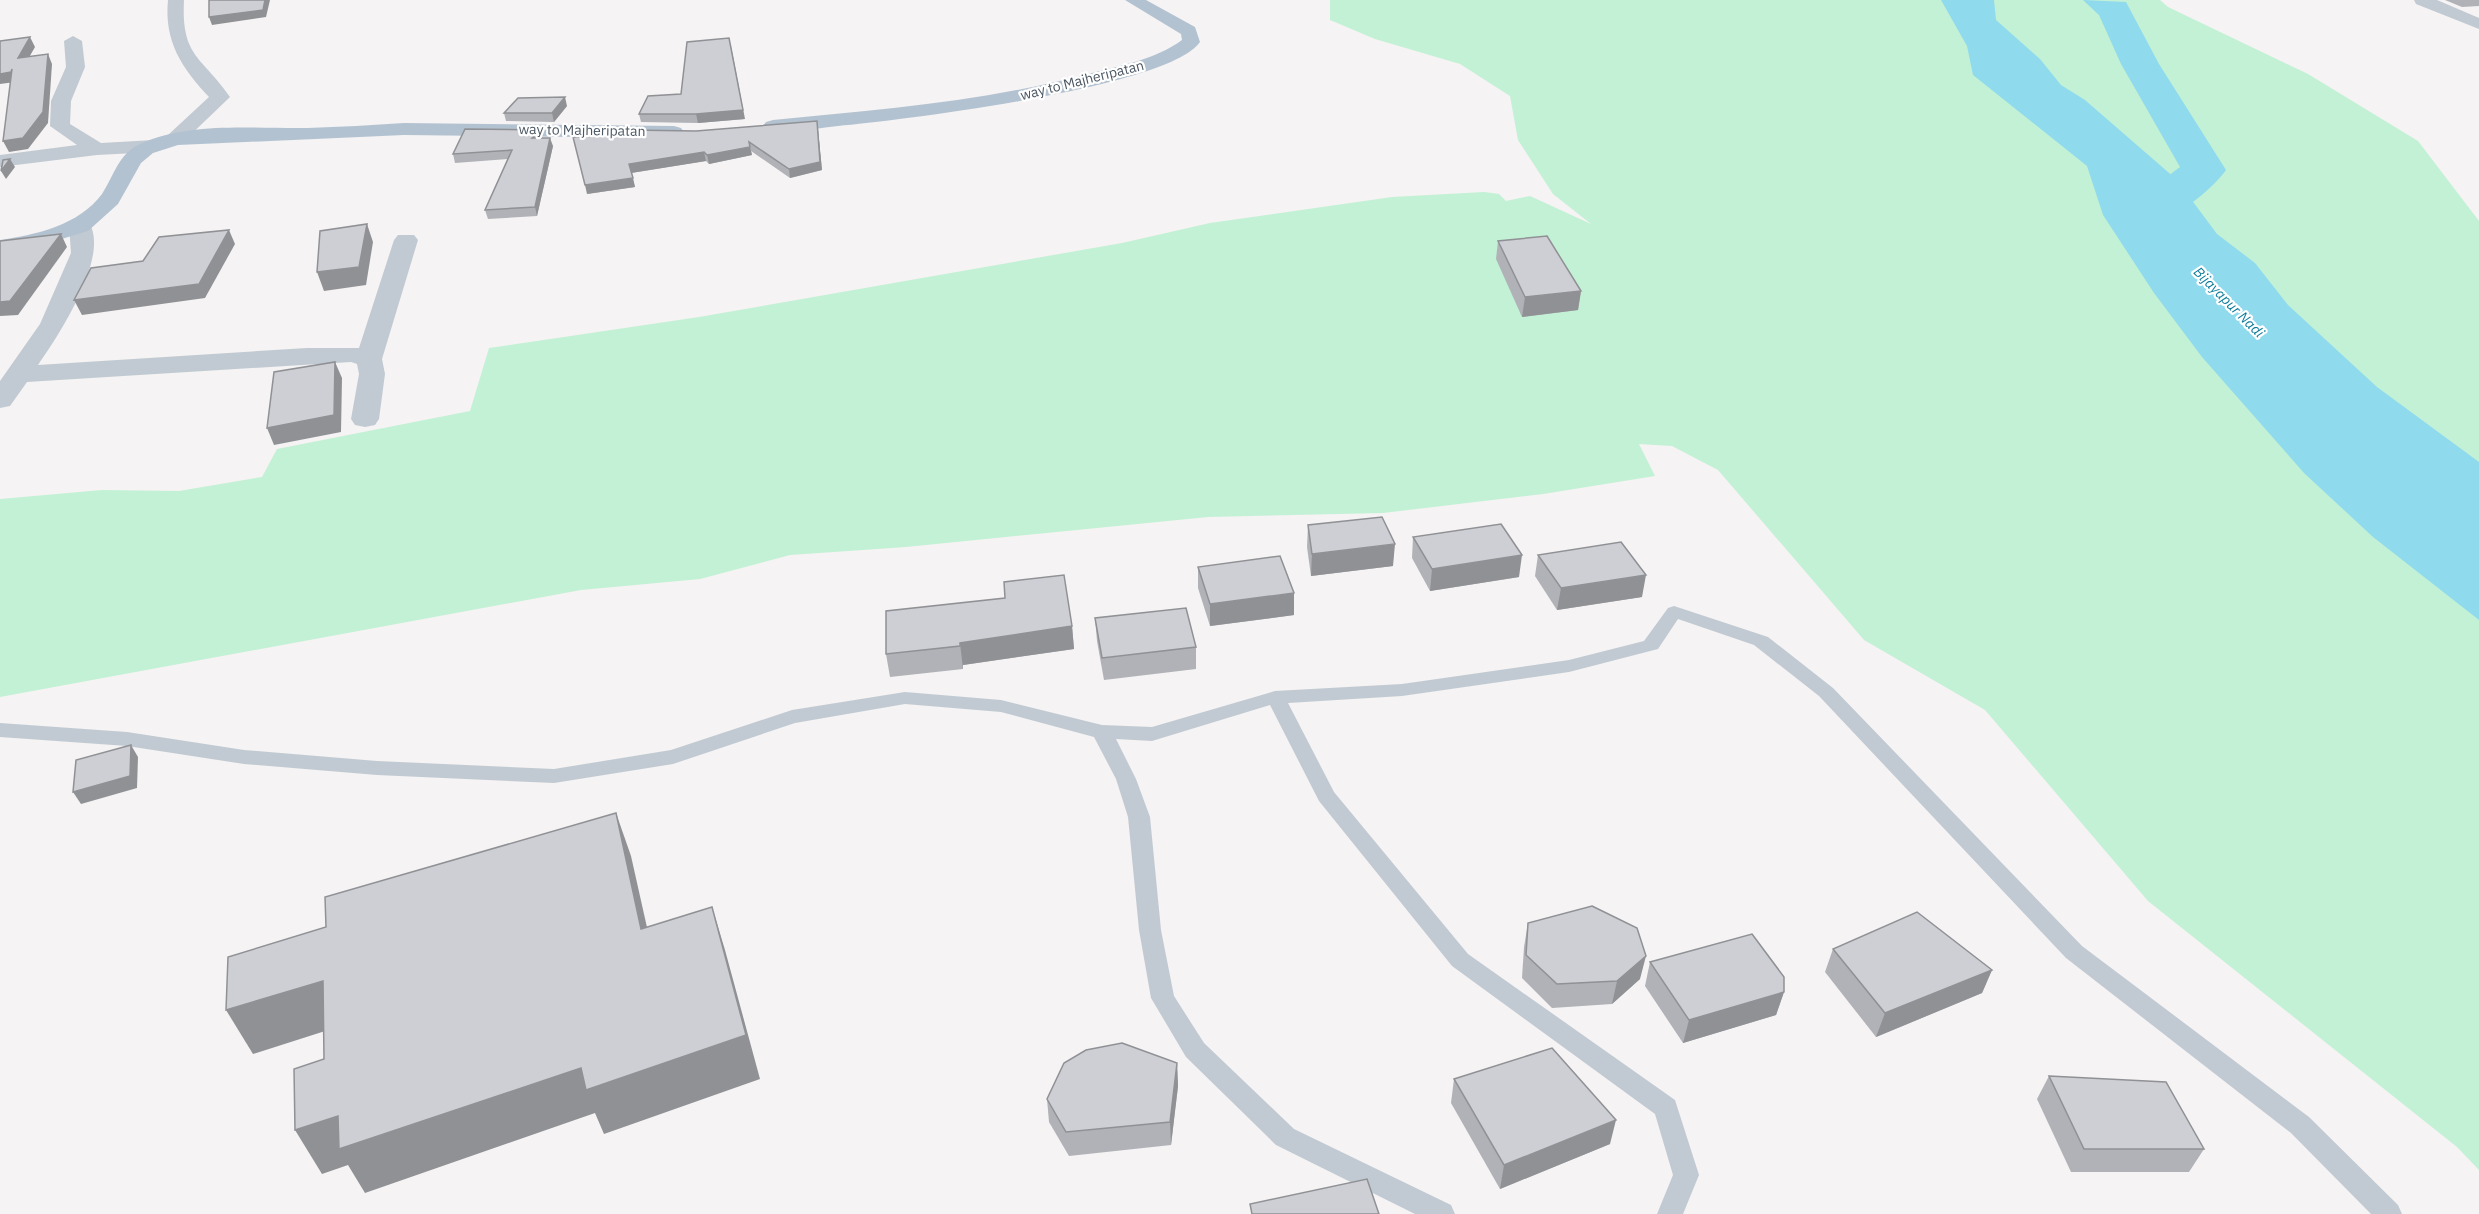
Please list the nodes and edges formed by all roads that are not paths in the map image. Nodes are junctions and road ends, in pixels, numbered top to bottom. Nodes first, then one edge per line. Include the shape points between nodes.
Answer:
1 (176, 0) edge
2 (1133, 0) edge
3 (2421, 0) edge
4 (2479, 24) edge
5 (73, 41) dead end
6 (751, 127) edge
7 (698, 131) edge
8 (175, 139) junction
9 (154, 146) junction
10 (97, 149) junction
11 (0, 161) edge
12 (80, 226) junction
13 (406, 240) dead end
14 (0, 247) edge
15 (369, 359) junction
16 (17, 364) edge
17 (0, 400) edge
18 (365, 419) dead end
19 (1275, 697) junction
20 (0, 730) edge
21 (1102, 732) junction
22 (1442, 1214) edge
23 (1670, 1214) edge
24 (2389, 1214) edge

1 - 8 street via 178,46 197,74 220,97
2 - 6 main road, way to Majheripatan via 1189,31 1191,42 1163,58 1051,90 940,109
3 - 4 street
5 - 10 street via 78,57 73,80 61,102 60,126
7 - 8 main road, way to Majheripatan via 404,129
8 - 9 main road, way to Majheripatan
9 - 10 street
9 - 12 main road, way to Majheripatan via 132,159 110,199
10 - 11 street
12 - 14 main road, way to Majheripatan
12 - 16 street via 83,253 53,325
13 - 15 street
15 - 16 street via 352,354
15 - 18 street via 372,374
16 - 17 street
19 - 21 lane via 1152,734
19 - 23 lane via 1326,796 1460,960 1666,1108 1686,1175
19 - 24 lane via 1402,690 1569,666 1651,645 1674,612 1761,641 1826,692 2074,952 2300,1125
20 - 21 lane via 127,739 277,760 554,776 673,757 792,717 905,698 1001,706
21 - 22 lane via 1126,779 1139,817 1150,930 1163,998 1195,1050 1285,1137

